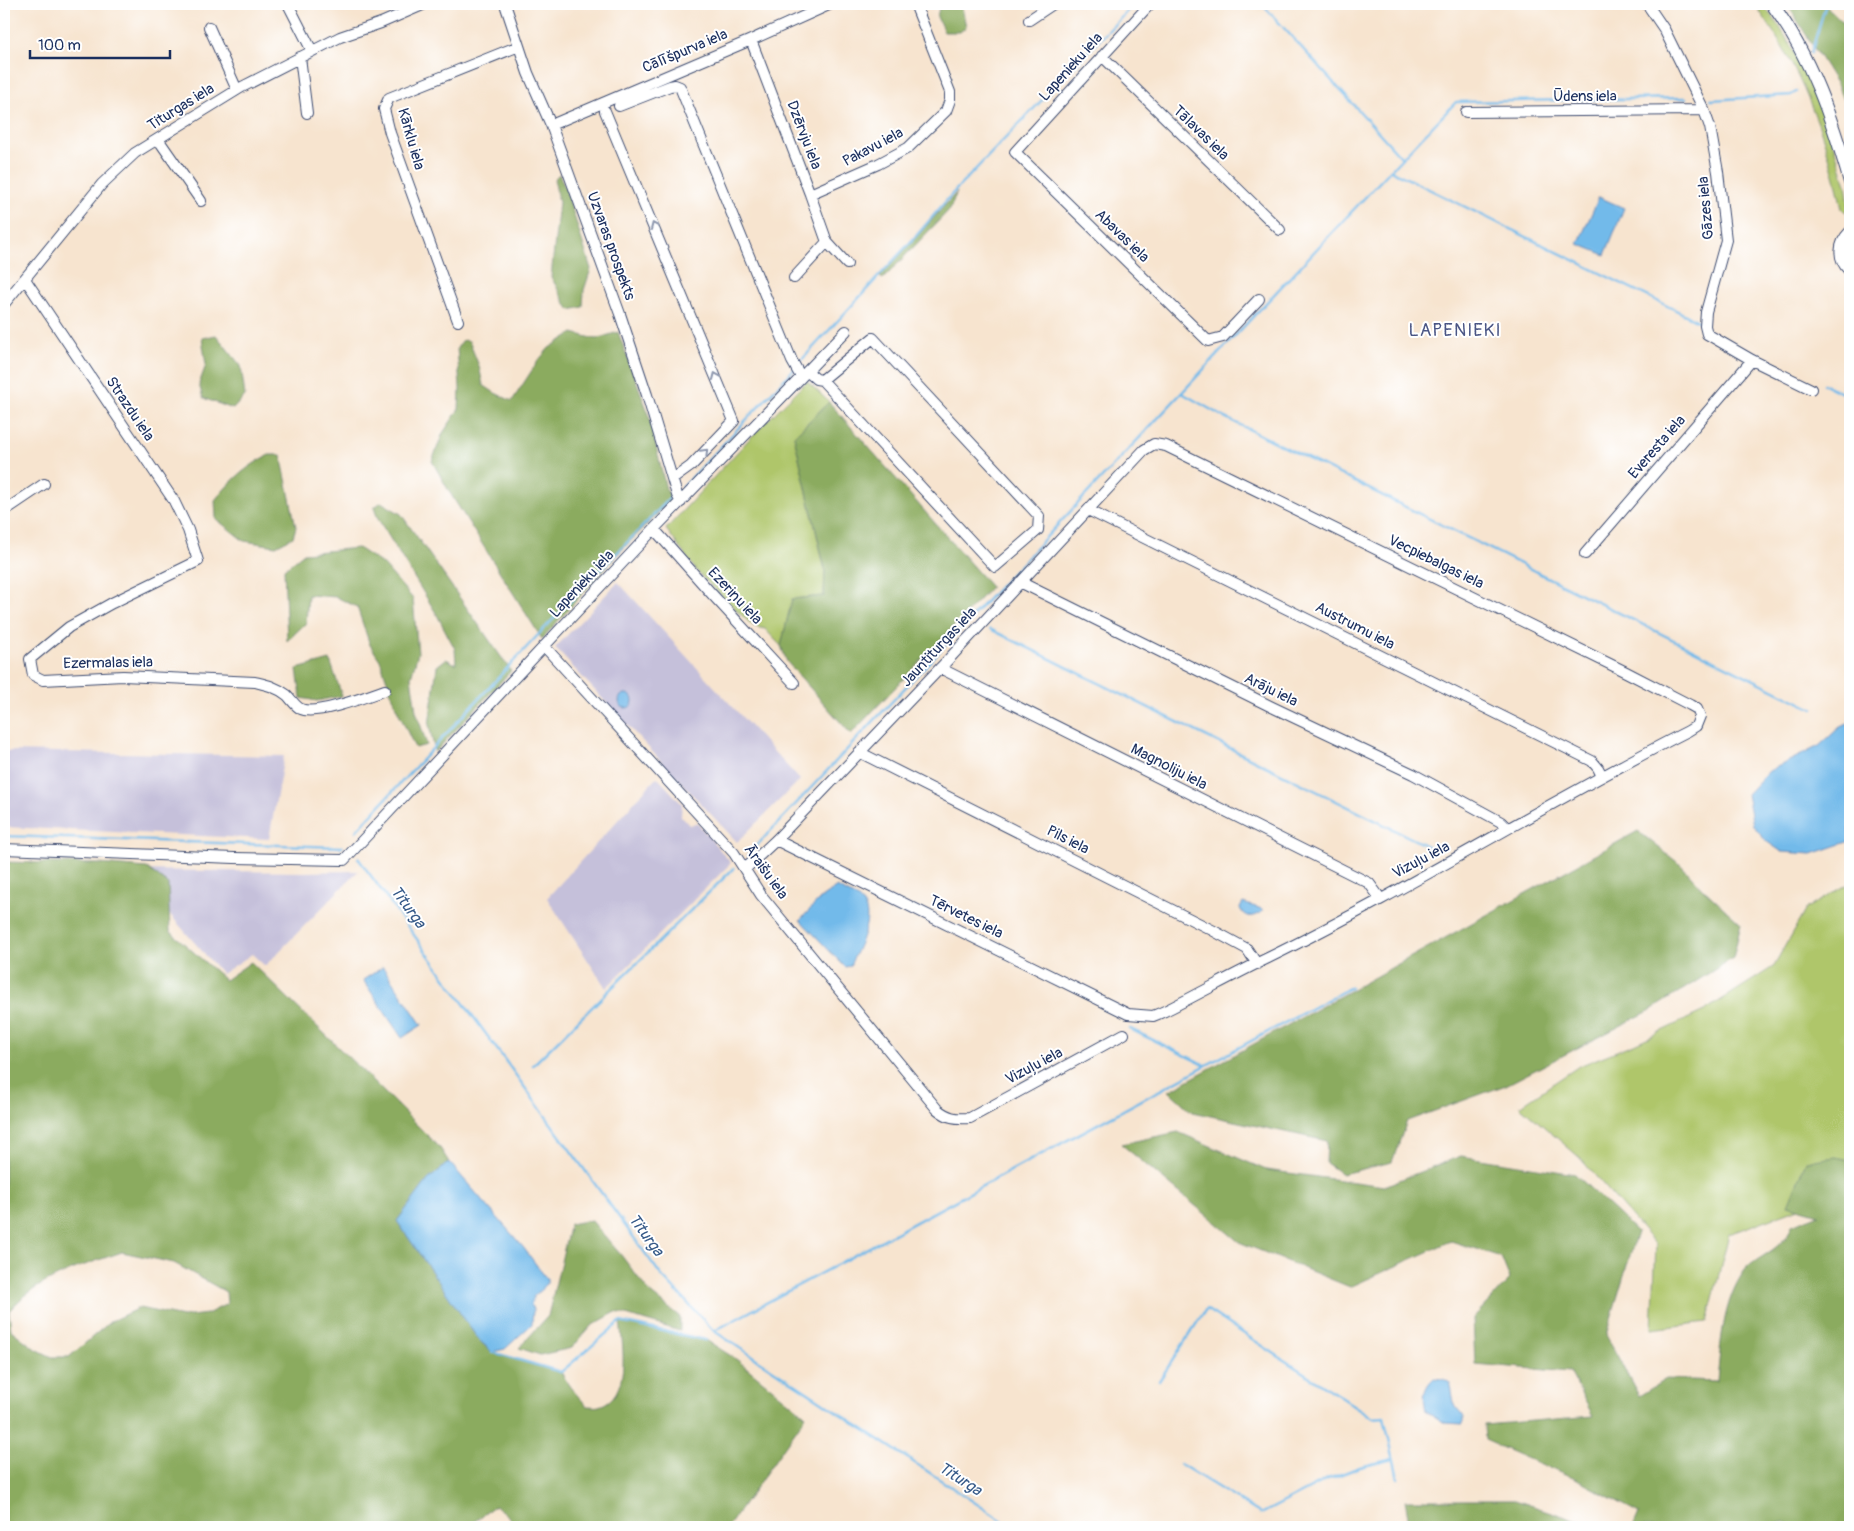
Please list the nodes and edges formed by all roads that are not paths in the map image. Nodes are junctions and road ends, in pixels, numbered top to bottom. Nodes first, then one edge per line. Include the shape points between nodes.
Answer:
1 (288, 4) edge
2 (425, 4) edge
3 (505, 4) edge
4 (831, 4) edge
5 (915, 4) edge
6 (1053, 4) edge
7 (1150, 4) edge
8 (1648, 4) edge
9 (1772, 4) edge
10 (1029, 20) dead end
11 (209, 27) dead end
12 (751, 40) junction
13 (519, 46) junction
14 (312, 51) junction
15 (1102, 56) junction
16 (300, 57) junction
17 (237, 90) junction
18 (619, 106) dead end
19 (1704, 110) junction
20 (605, 111) dead end
21 (1466, 112) dead end
22 (307, 113) dead end
23 (551, 124) junction
24 (158, 139) junction
25 (1015, 152) joint
26 (1850, 182) edge
27 (810, 194) junction
28 (201, 201) dead end
29 (1280, 230) dead end
30 (1850, 233) edge
31 (827, 242) junction
32 (847, 264) dead end
33 (1850, 270) edge
34 (794, 278) dead end
35 (25, 279) junction
36 (1259, 299) dead end
37 (5, 300) edge
38 (458, 321) dead end
39 (846, 331) dead end
40 (1752, 360) junction
41 (804, 374) junction
42 (822, 380) junction
43 (1811, 389) dead end
44 (1154, 444) joint
45 (673, 479) junction
46 (44, 484) dead end
47 (681, 502) junction
48 (1088, 510) junction
49 (4, 511) edge
50 (654, 529) junction
51 (1585, 554) dead end
52 (198, 561) joint
53 (1020, 582) junction
54 (544, 646) junction
55 (940, 668) junction
56 (794, 683) dead end
57 (384, 690) dead end
58 (1700, 716) joint
59 (859, 752) junction
60 (1602, 776) junction
61 (1507, 828) junction
62 (776, 840) junction
63 (4, 850) edge
64 (745, 869) junction
65 (1380, 898) junction
66 (1256, 964) junction
67 (1145, 1016) joint
68 (1124, 1034) dead end
69 (956, 1119) joint

1 - 14 street
2 - 14 street, Titurgas iela
3 - 13 street, Uzvaras prospekts
4 - 12 street, Cālīšpurva iela
5 - 27 street, Pakavu iela via 950,92 946,111 908,148
6 - 10 street
7 - 15 street, Lapenieku iela
8 - 19 street, Gāzes iela
9 - 26 main road via 1802,51 1824,100
11 - 17 street
12 - 23 street, Cālīšpurva iela
12 - 27 street, Dzērvju iela
13 - 23 street, Uzvaras prospekts
13 - 38 street, Kārklu iela via 389,98 384,109
14 - 16 street, Titurgas iela
15 - 25 street, Lapenieku iela
15 - 29 street, Tālavas iela
16 - 17 street, Titurgas iela
16 - 22 street
17 - 24 street, Titurgas iela
18 - 41 street via 670,86 680,87 792,361
19 - 21 street, Ūdens iela
19 - 40 street, Gāzes iela via 1718,172 1726,240 1705,326 1707,334
45 -> 20 street via 691,466 734,421
23 - 45 street, Uzvaras prospekts via 620,314
24 - 28 street
24 - 35 street, Titurgas iela via 134,153 102,184
25 - 36 street, Abavas iela via 1208,341 1223,337
27 - 31 street, Dzērvju iela
30 - 33 main road via 1841,250 1842,259
31 - 32 street, Dzērvju iela
31 - 34 street
35 - 37 street, Titurgas iela
35 - 52 street, Strazdu iela via 174,501
39 - 41 street, Lapenieku iela
40 - 43 street, Gāzes iela
40 - 51 street, Everesta iela
41 - 42 street
41 - 47 street, Lapenieku iela
42 - 42 street via 995,568 1038,530 1039,516 873,338
44 - 48 street, Jauntiturgas iela via 1144,450
44 - 58 street, Vecpiebalgas iela via 1166,446 1626,672 1697,709
45 - 47 street, Uzvaras prospekts
46 - 49 street
47 - 50 street, Lapenieku iela
48 - 53 street, Jauntiturgas iela
48 - 60 street, Austrumu iela via 1592,761
50 - 54 street, Lapenieku iela
50 - 56 street, Ezeriņu iela
52 - 57 street, Ezermalas iela via 69,627 30,659 32,675 43,680 123,676 255,682 274,686 301,709 313,710
53 - 55 street, Jauntiturgas iela
53 - 61 street, Arāju iela via 1414,774
54 - 63 street, Lapenieku iela via 344,860
54 - 64 street, Āraišu iela via 734,853
55 - 59 street, Jauntiturgas iela
55 - 65 street, Magnoliju iela via 1369,883
58 - 60 street, Vizuļu iela via 1696,726
59 - 62 street, Jauntiturgas iela
59 - 66 street, Pils iela via 1212,930 1247,949
60 - 61 street, Vizuļu iela
61 - 65 street, Vizuļu iela
62 - 64 street, Jauntiturgas iela
62 - 67 street, Tērvetes iela via 1128,1014
64 - 69 street, Āraišu iela via 761,895 937,1109
65 - 66 street, Vizuļu iela
66 - 67 street, Vizuļu iela via 1160,1013
68 - 69 street, Vizuļu iela via 970,1118

